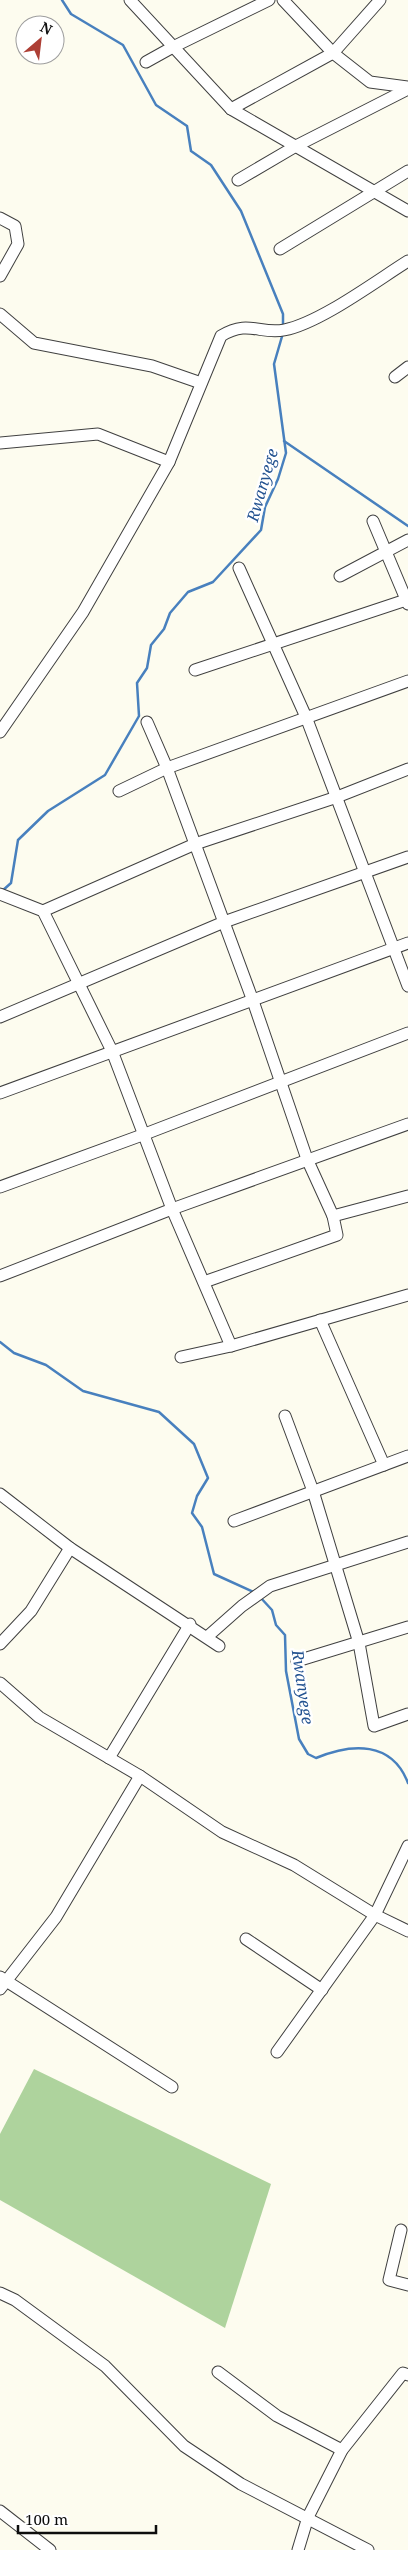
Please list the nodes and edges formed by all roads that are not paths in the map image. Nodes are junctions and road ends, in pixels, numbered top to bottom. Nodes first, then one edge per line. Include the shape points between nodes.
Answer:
1 (130, 0) edge
2 (269, 0) edge
3 (283, 0) edge
4 (380, 0) edge
5 (173, 47) junction
6 (333, 53) junction
7 (146, 62) dead end
8 (408, 88) edge
9 (231, 109) junction
10 (296, 146) junction
11 (408, 171) edge
12 (238, 180) dead end
13 (375, 192) junction
14 (408, 211) edge
15 (0, 218) edge
16 (280, 249) dead end
17 (408, 261) edge
18 (0, 276) edge
19 (0, 314) edge
20 (408, 367) edge
21 (396, 377) dead end
22 (202, 383) junction
23 (0, 443) edge
24 (169, 462) junction
25 (373, 521) dead end
26 (407, 540) edge
27 (386, 552) junction
28 (238, 568) dead end
29 (340, 576) dead end
30 (407, 602) edge
31 (273, 645) junction
32 (195, 670) dead end
33 (408, 681) edge
34 (306, 717) junction
35 (147, 722) dead end
36 (0, 732) edge
37 (167, 768) junction
38 (408, 769) edge
39 (119, 791) dead end
40 (337, 797) junction
41 (195, 844) junction
42 (408, 857) edge
43 (366, 873) junction
44 (0, 894) edge
45 (43, 911) junction
46 (224, 922) junction
47 (408, 943) edge
48 (394, 948) junction
49 (78, 984) junction
50 (408, 986) edge
51 (253, 1001) junction
52 (0, 1017) edge
53 (408, 1033) edge
54 (112, 1051) junction
55 (281, 1081) junction
56 (0, 1093) edge
57 (408, 1124) edge
58 (145, 1134) junction
59 (307, 1159) junction
60 (0, 1187) edge
61 (408, 1196) edge
62 (172, 1209) junction
63 (333, 1216) junction
64 (0, 1276) edge
65 (204, 1282) junction
66 (408, 1294) edge
67 (320, 1320) junction
68 (231, 1346) junction
69 (181, 1357) dead end
70 (285, 1416) dead end
71 (408, 1456) edge
72 (384, 1465) junction
73 (313, 1491) junction
74 (0, 1494) edge
75 (234, 1521) dead end
76 (408, 1542) edge
77 (70, 1548) junction
78 (336, 1565) junction
79 (190, 1624) junction
80 (408, 1627) edge
81 (207, 1637) junction
82 (359, 1643) junction
83 (0, 1644) edge
84 (219, 1646) dead end
85 (297, 1661) dead end
86 (0, 1683) edge
87 (408, 1714) edge
88 (109, 1758) junction
89 (140, 1776) junction
90 (408, 1846) edge
91 (375, 1915) junction
92 (408, 1931) edge
93 (246, 1939) dead end
94 (2, 1982) edge
95 (322, 1990) junction
96 (276, 2052) dead end
97 (172, 2086) dead end
98 (401, 2230) dead end
99 (408, 2285) edge
100 (0, 2293) edge
101 (218, 2372) dead end
102 (408, 2375) edge
103 (342, 2450) junction
104 (0, 2511) edge
105 (308, 2517) junction
106 (50, 2550) edge
107 (298, 2550) edge
108 (368, 2550) edge

1 - 5 street
2 - 5 street
3 - 6 street
4 - 6 street
5 - 7 street
5 - 9 street
6 - 8 street via 370,82
6 - 9 street
8 - 10 street
9 - 10 street
10 - 12 street
10 - 13 street
11 - 13 street
13 - 14 street
13 - 16 street
15 - 18 street via 15,226 18,244
17 - 22 street via 324,314 284,330 252,327 231,330 221,336
19 - 22 street via 34,342 152,366
20 - 21 street
22 - 24 street
23 - 24 street via 98,434
24 - 36 street via 83,612
25 - 27 street
26 - 27 street
27 - 29 street
27 - 30 street
28 - 31 street
30 - 31 street
31 - 32 street
31 - 34 street
33 - 34 street
34 - 37 street
34 - 40 street
35 - 37 street
37 - 39 street
37 - 41 street
38 - 40 street
40 - 41 street
40 - 43 street
41 - 45 street
41 - 46 street
42 - 43 street
43 - 46 street
43 - 48 street
44 - 45 street
45 - 49 street
46 - 49 street
46 - 51 street
47 - 48 street
48 - 50 street
48 - 51 street
49 - 52 street
49 - 54 street
51 - 54 street
51 - 55 street
53 - 55 street
54 - 56 street
54 - 58 street
55 - 58 street
55 - 59 street
57 - 59 street
58 - 60 street
58 - 62 street
59 - 62 street
59 - 63 street
61 - 63 street
62 - 64 street
62 - 65 street
63 - 65 street via 337,1235
65 - 68 street
66 - 67 street
67 - 68 street
67 - 72 street
68 - 69 street
70 - 73 street
71 - 72 street
72 - 73 street
73 - 75 street
73 - 78 street
74 - 77 street
76 - 78 street
77 - 79 street
77 - 83 street via 31,1612
78 - 81 street via 270,1586
78 - 82 street
79 - 81 street
79 - 88 street
80 - 82 street
81 - 84 street
82 - 85 street
82 - 87 street via 374,1726
86 - 88 street via 39,1718
88 - 89 street
89 - 91 street via 222,1832 294,1866
89 - 94 street via 56,1918
90 - 91 street
91 - 92 street
91 - 95 street
93 - 95 street
94 - 97 street
95 - 96 street
98 - 99 street via 389,2280
100 - 105 street via 15,2300 106,2366 184,2446 241,2484
101 - 103 street via 278,2416
102 - 103 street via 403,2373
103 - 105 street
104 - 106 street
105 - 107 street
105 - 108 street

